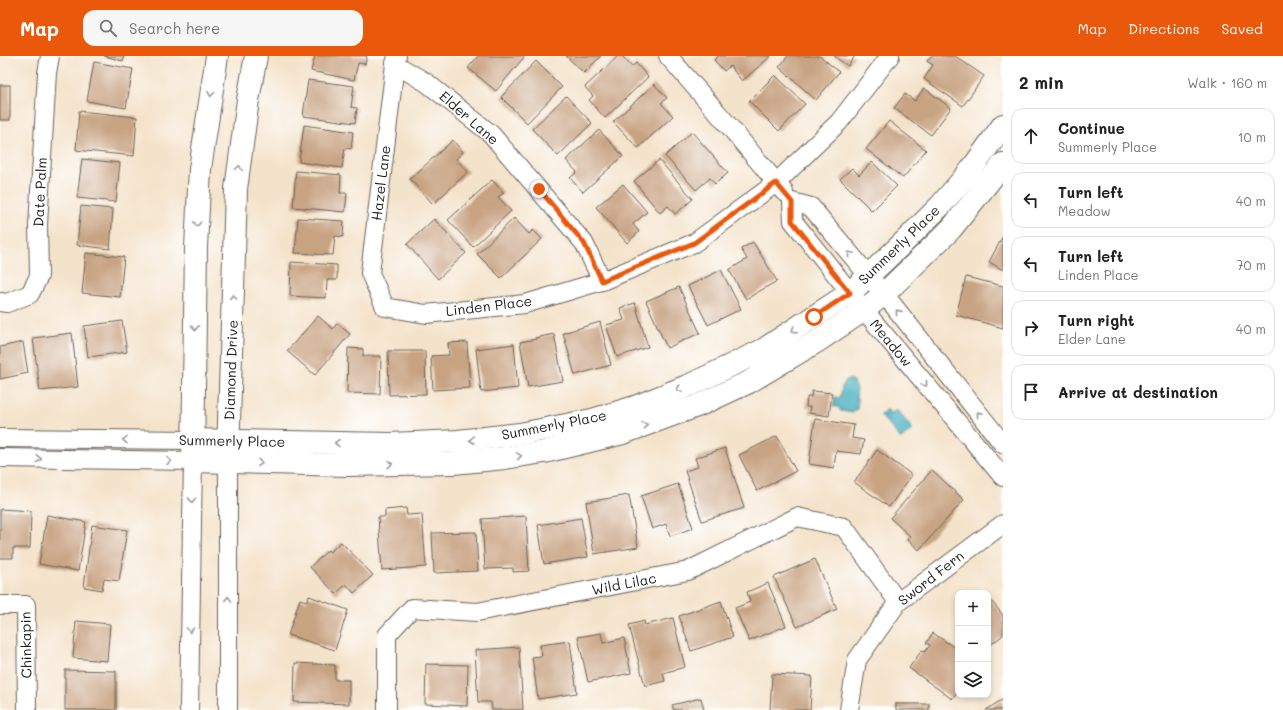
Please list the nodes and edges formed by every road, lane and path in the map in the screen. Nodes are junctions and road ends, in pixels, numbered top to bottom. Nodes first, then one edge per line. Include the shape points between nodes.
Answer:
1 (50, 56) edge
2 (217, 56) edge
3 (256, 56) edge
4 (668, 56) edge
5 (890, 56) edge
6 (396, 60) edge
7 (1003, 125) edge
8 (1003, 164) edge
9 (776, 183) junction
10 (792, 202) junction
11 (868, 276) junction
12 (602, 281) junction
13 (850, 293) junction
14 (884, 294) junction
15 (0, 302) edge
16 (385, 307) joint
17 (864, 310) junction
18 (0, 438) edge
19 (1003, 444) edge
20 (192, 451) junction
21 (228, 452) junction
22 (0, 458) edge
23 (1003, 477) edge
24 (1003, 524) edge
25 (898, 602) junction
26 (0, 605) edge
27 (27, 710) edge
28 (189, 710) edge
29 (228, 710) edge
30 (387, 710) edge
31 (849, 710) edge

1 - 15 street, Date Palm via 38,225 39,276 30,294 6,303
2 -> 20 street via 200,169
21 -> 3 street, Diamond Drive via 236,189
4 - 9 street
5 - 9 street, Linden Place via 839,122
6 - 12 street, Elder Lane via 491,134 584,243
6 - 16 street, Hazel Lane via 370,273
7 - 11 street, Summerly Place via 971,170 940,206
8 - 14 street, Summerly Place via 951,229
9 - 10 street
9 - 12 street, Linden Place via 694,243
11 -> 10 street, Meadow via 811,207
10 - 13 street, Meadow via 792,221
11 - 13 street, Summerly Place
11 - 14 street, Meadow
12 - 16 street, Linden Place via 525,304 426,314
13 - 17 street, Meadow
13 -> 21 street, Summerly Place via 763,350 690,385 592,420 520,434 458,441
14 - 17 street, Summerly Place
19 -> 14 street, Meadow
21 -> 17 street, Summerly Place via 347,465 453,463 544,452 623,432 697,406 749,382
17 -> 23 street, Meadow
20 -> 18 street, Summerly Place
20 - 21 street, Summerly Place
22 -> 20 street, Summerly Place
20 -> 28 street
29 -> 21 street, Diamond Drive
24 - 25 street, Sword Fern
25 - 30 street, Wild Lilac via 844,527 797,517 688,571 477,612 412,608 387,635
25 - 31 street, Sword Fern via 857,660
26 - 27 street, Chinkapin via 26,605

